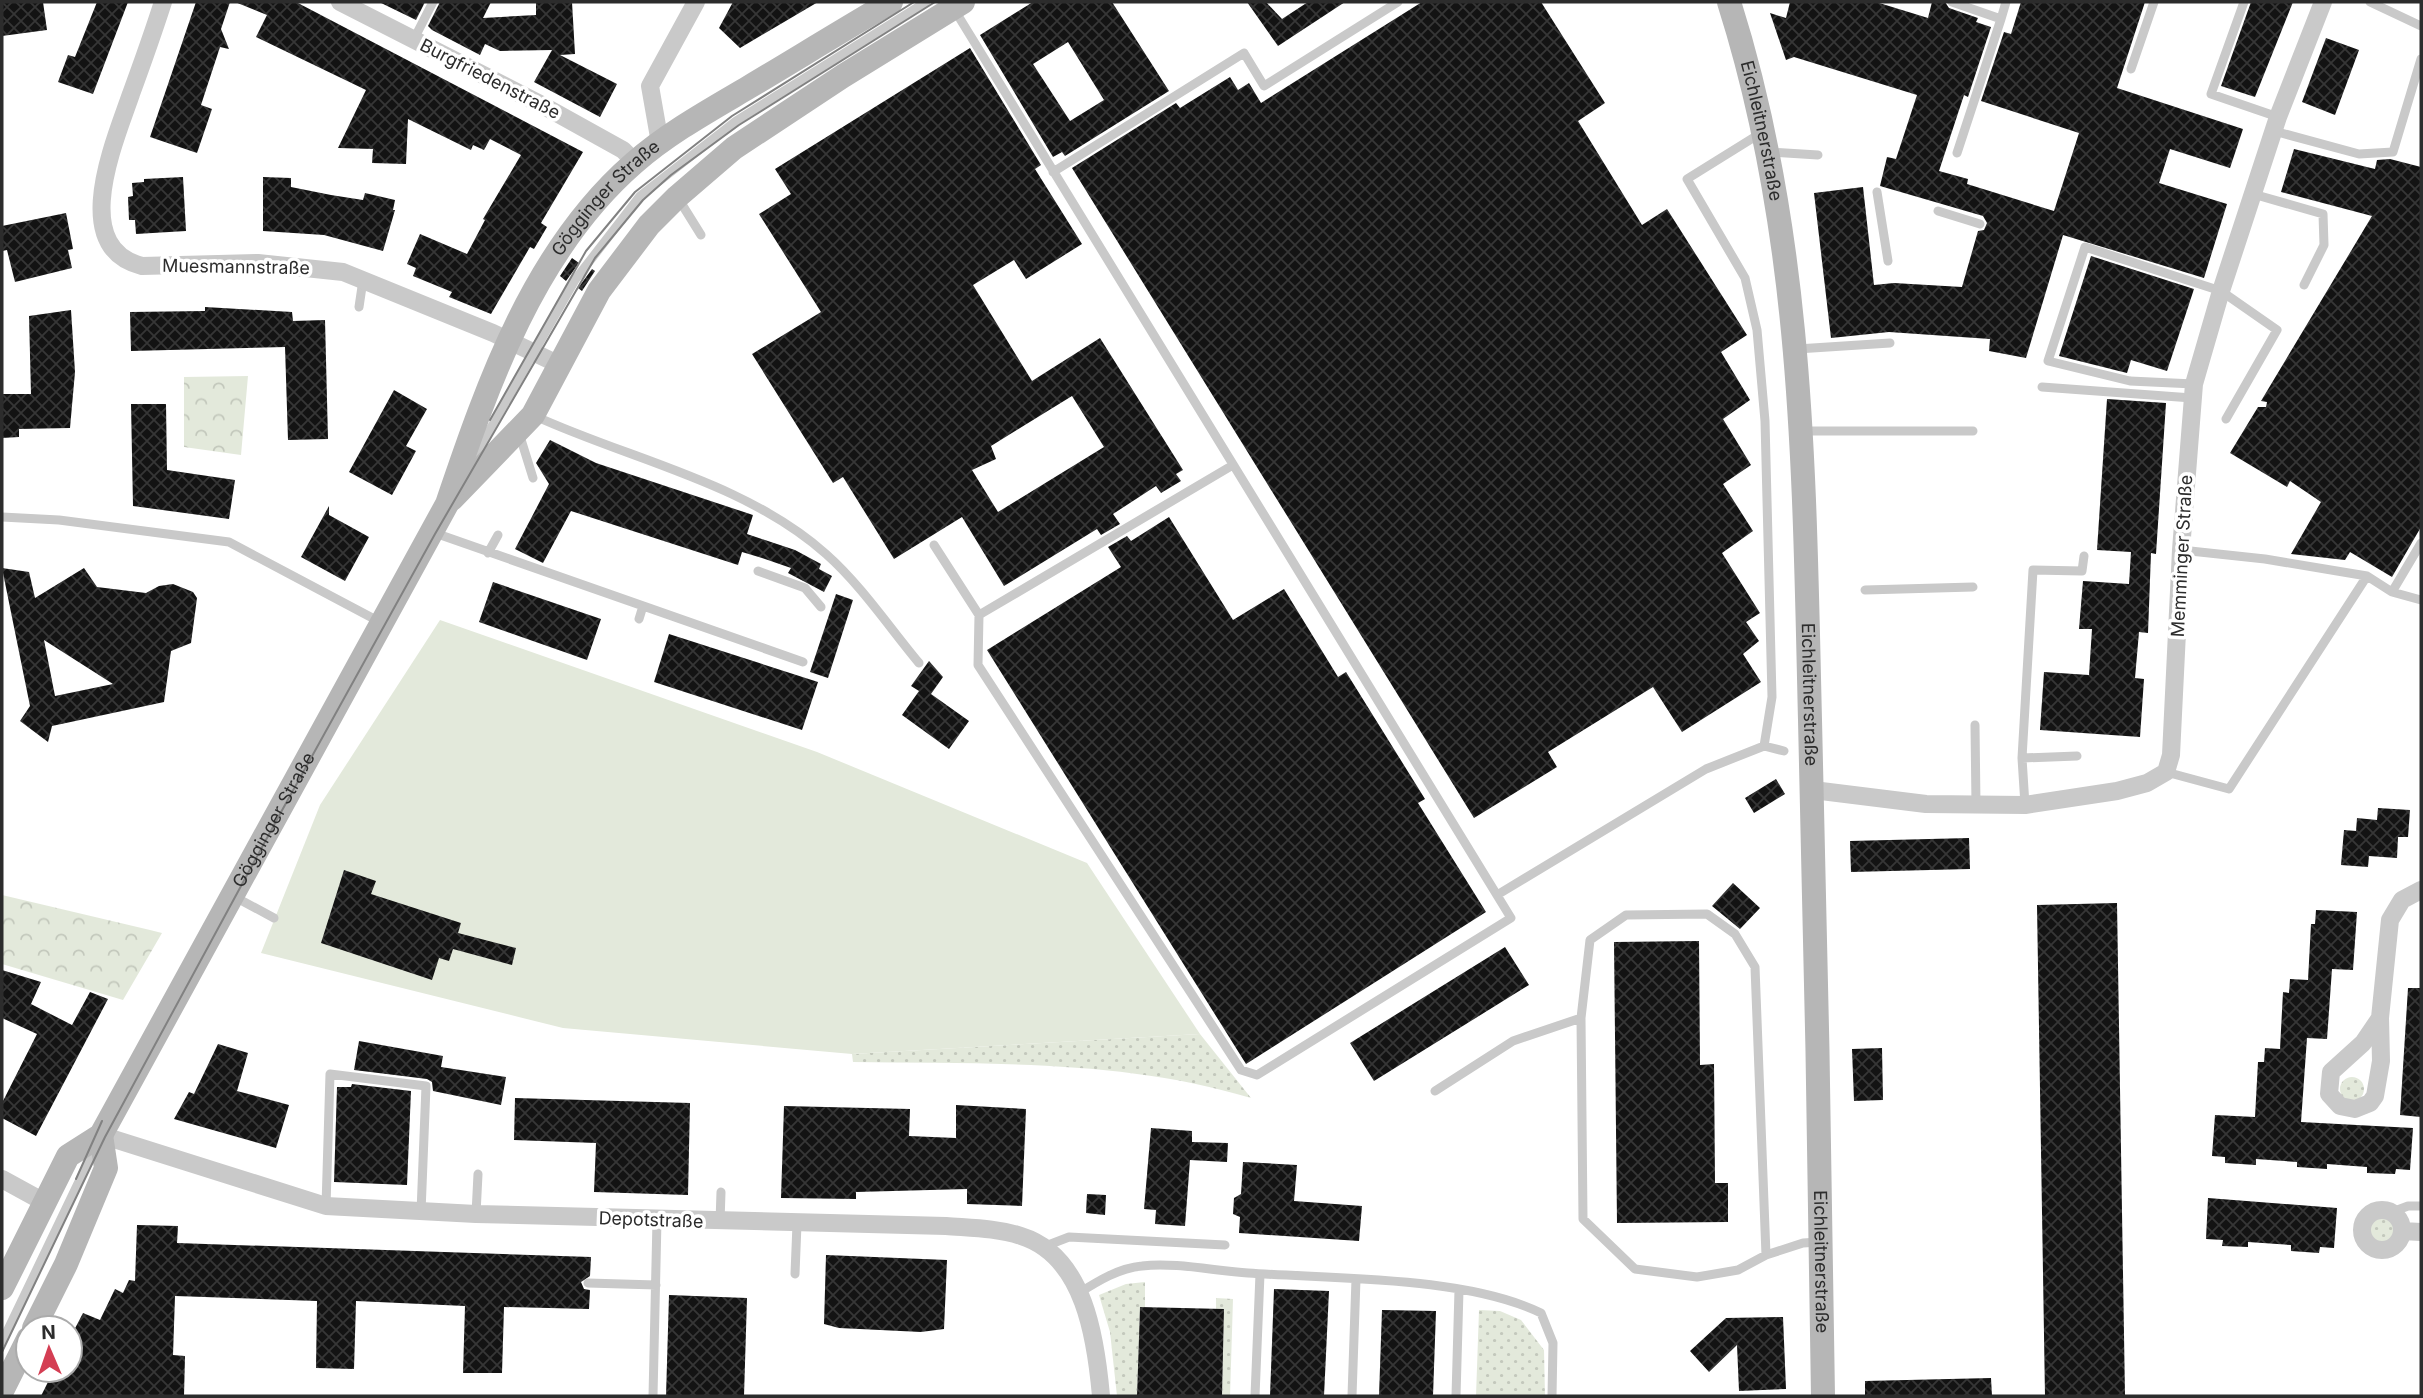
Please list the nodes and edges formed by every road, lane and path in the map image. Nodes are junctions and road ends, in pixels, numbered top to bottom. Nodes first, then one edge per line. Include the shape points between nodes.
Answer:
1 (163, 2) edge
2 (340, 2) edge
3 (433, 2) edge
4 (696, 2) edge
5 (891, 2) edge
6 (926, 2) edge
7 (1398, 2) edge
8 (1729, 2) edge
9 (1952, 2) edge
10 (2006, 2) edge
11 (2154, 2) edge
12 (2244, 2) edge
13 (2323, 2) edge
14 (2370, 2) edge
15 (958, 5) edge
16 (2001, 19) junction
17 (2421, 26) edge
18 (414, 39) junction
19 (2421, 59) edge
20 (2131, 69) dead end
21 (2276, 124) junction
22 (1767, 141) junction
23 (660, 143) junction
24 (1957, 153) dead end
25 (1818, 155) dead end
26 (635, 162) junction
27 (1054, 172) junction
28 (1877, 192) dead end
29 (2253, 194) junction
30 (677, 197) junction
31 (1938, 211) dead end
32 (1980, 224) dead end
33 (701, 235) dead end
34 (1888, 261) dead end
35 (363, 280) junction
36 (2304, 285) dead end
37 (2221, 292) junction
38 (359, 307) dead end
39 (510, 341) junction
40 (1890, 343) dead end
41 (1795, 349) junction
42 (534, 352) junction
43 (560, 365) junction
44 (2042, 387) dead end
45 (2193, 391) junction
46 (2226, 419) dead end
47 (526, 423) junction
48 (1801, 431) junction
49 (1973, 431) dead end
50 (1233, 466) junction
51 (533, 478) dead end
52 (447, 504) junction
53 (2, 517) edge
54 (431, 531) junction
55 (498, 535) dead end
56 (2421, 543) edge
57 (934, 545) dead end
58 (2181, 550) junction
59 (488, 554) junction
60 (2084, 556) dead end
61 (758, 571) dead end
62 (2367, 576) junction
63 (1973, 587) dead end
64 (1865, 590) dead end
65 (2392, 592) junction
66 (2421, 600) edge
67 (643, 606) junction
68 (821, 607) dead end
69 (979, 615) junction
70 (639, 619) dead end
71 (380, 622) junction
72 (803, 662) dead end
73 (919, 663) dead end
74 (1975, 725) dead end
75 (1764, 747) junction
76 (1784, 751) dead end
77 (2077, 756) dead end
78 (2022, 758) junction
79 (2166, 772) junction
80 (1813, 790) junction
81 (2025, 805) junction
82 (1976, 806) junction
83 (2421, 890) edge
84 (231, 894) junction
85 (1497, 895) junction
86 (274, 918) dead end
87 (1581, 1018) junction
88 (2381, 1018) junction
89 (1435, 1091) dead end
90 (101, 1135) junction
91 (478, 1174) dead end
92 (2, 1179) edge
93 (721, 1192) dead end
94 (44, 1202) junction
95 (326, 1206) junction
96 (2421, 1206) edge
97 (421, 1212) junction
98 (2392, 1212) junction
99 (476, 1214) junction
100 (657, 1220) junction
101 (720, 1222) junction
102 (797, 1224) junction
103 (2402, 1231) junction
104 (2421, 1231) edge
105 (1820, 1242) junction
106 (1225, 1245) dead end
107 (1043, 1247) junction
108 (1766, 1255) junction
109 (795, 1274) dead end
110 (1260, 1274) junction
111 (1356, 1279) junction
112 (588, 1283) dead end
113 (656, 1285) junction
114 (2, 1288) edge
115 (1459, 1290) junction
116 (1079, 1293) junction
117 (41, 1314) edge
118 (2, 1342) edge
119 (14, 1367) edge
120 (2, 1391) edge
121 (653, 1396) edge
122 (1101, 1396) edge
123 (1255, 1396) edge
124 (1352, 1396) edge
125 (1456, 1396) edge
126 (1552, 1396) edge
127 (1823, 1396) edge

1 - 35 street, Muesmannstraße via 107,163 101,194 103,217 116,253 142,266 293,265
2 - 18 street, Burgfriedenstraße
3 - 18 lane
4 - 23 street via 650,86
5 - 23 main road, Gögginger Straße
6 - 42 lane via 736,121 640,196 591,255
7 - 27 lane via 1264,86 1244,53
8 - 22 main road, Eichleitnerstraße
9 - 16 lane
10 - 16 lane
11 - 20 lane
12 - 21 lane via 2211,94
13 - 21 street, Memminger Straße
14 - 17 lane
15 - 27 lane
15 - 30 main road, Gögginger Straße via 734,148
16 - 24 lane
18 - 26 street, Burgfriedenstraße via 623,150
19 - 21 lane via 2393,152 2359,153
21 - 29 street, Memminger Straße
22 - 25 lane
22 - 41 main road, Eichleitnerstraße
22 - 75 lane via 1687,179 1745,278 1756,330 1765,421 1772,697
23 - 26 main road, Gögginger Straße
26 - 39 main road, Gögginger Straße via 585,213 547,267
27 - 50 lane
28 - 34 lane
29 - 36 lane via 2323,214 2323,245
29 - 37 street, Memminger Straße
30 - 33 lane
30 - 43 main road, Gögginger Straße via 649,225 599,291
31 - 32 lane
35 - 38 lane
35 - 39 street, Muesmannstraße
37 - 45 street, Memminger Straße
37 - 45 lane via 2085,247 2048,361
37 - 46 lane via 2277,330
39 - 42 street, Muesmannstraße
39 - 52 main road, Gögginger Straße via 481,400
40 - 41 lane
41 - 48 main road, Eichleitnerstraße
42 - 43 street, Muesmannstraße
42 - 52 lane
43 - 47 main road, Gögginger Straße
44 - 45 lane
45 - 58 street, Memminger Straße
47 - 51 lane
47 - 52 main road, Gögginger Straße
47 - 73 lane via 705,483 774,516 827,554
48 - 49 lane
48 - 80 main road, Eichleitnerstraße
50 - 69 lane
50 - 85 lane
52 - 54 main road, Gögginger Straße
53 - 71 lane via 59,515 229,542
54 - 59 lane
54 - 71 main road, Gögginger Straße
55 - 59 lane
56 - 65 lane
57 - 69 lane
58 - 62 lane
58 - 79 street, Memminger Straße via 2171,755
59 - 67 lane
60 - 78 lane via 2082,571 2033,570
61 - 68 lane via 805,588
62 - 65 lane
62 - 79 lane via 2229,789
63 - 64 lane
65 - 66 lane
67 - 70 lane
67 - 72 lane via 753,640
69 - 85 lane via 978,665 1241,1070 1257,1075 1267,1072 1511,918
71 - 84 main road, Gögginger Straße
74 - 82 lane
75 - 76 lane
75 - 85 lane via 1706,769
77 - 78 lane
78 - 81 lane
79 - 81 street via 2117,791
80 - 82 street
80 - 105 main road, Eichleitnerstraße
81 - 82 street
83 - 88 street via 2402,900 2390,920
84 - 86 lane
84 - 90 main road, Gögginger Straße
87 - 89 lane via 1513,1041
87 - 108 lane via 1583,1219 1635,1269 1697,1278 1738,1270
87 - 108 lane via 1590,940 1626,915 1707,914 1735,934 1755,967
88 - 88 street via 2363,1043 2331,1072 2329,1094 2340,1106 2363,1107 2375,1096
90 - 94 main road, Gögginger Straße via 68,1156
90 - 95 street, Depotstraße
90 - 117 main road via 106,1168
90 - 118 lane
91 - 99 lane
92 - 94 street
93 - 101 lane
94 - 114 main road, Gögginger Straße
95 - 97 street, Depotstraße
95 - 97 lane via 330,1074 426,1086
96 - 98 lane
97 - 99 street, Depotstraße
98 - 103 street
98 - 103 street via 2379,1210 2367,1216 2363,1236 2371,1247 2384,1250 2395,1245
99 - 100 street, Depotstraße
100 - 101 street, Depotstraße
100 - 113 lane
101 - 102 street, Depotstraße
102 - 107 street, Depotstraße via 999,1230
102 - 109 lane
103 - 104 street
105 - 108 lane
105 - 127 main road, Eichleitnerstraße
106 - 107 lane via 1069,1237
107 - 116 street, Depotstraße
110 - 111 lane
110 - 116 lane via 1142,1266 1097,1281
110 - 123 lane
111 - 115 lane
111 - 124 lane
112 - 113 lane
113 - 121 lane
115 - 125 lane
115 - 126 lane via 1512,1299 1541,1313 1553,1343
116 - 122 street, Depotstraße via 1089,1317
119 - 120 main road

